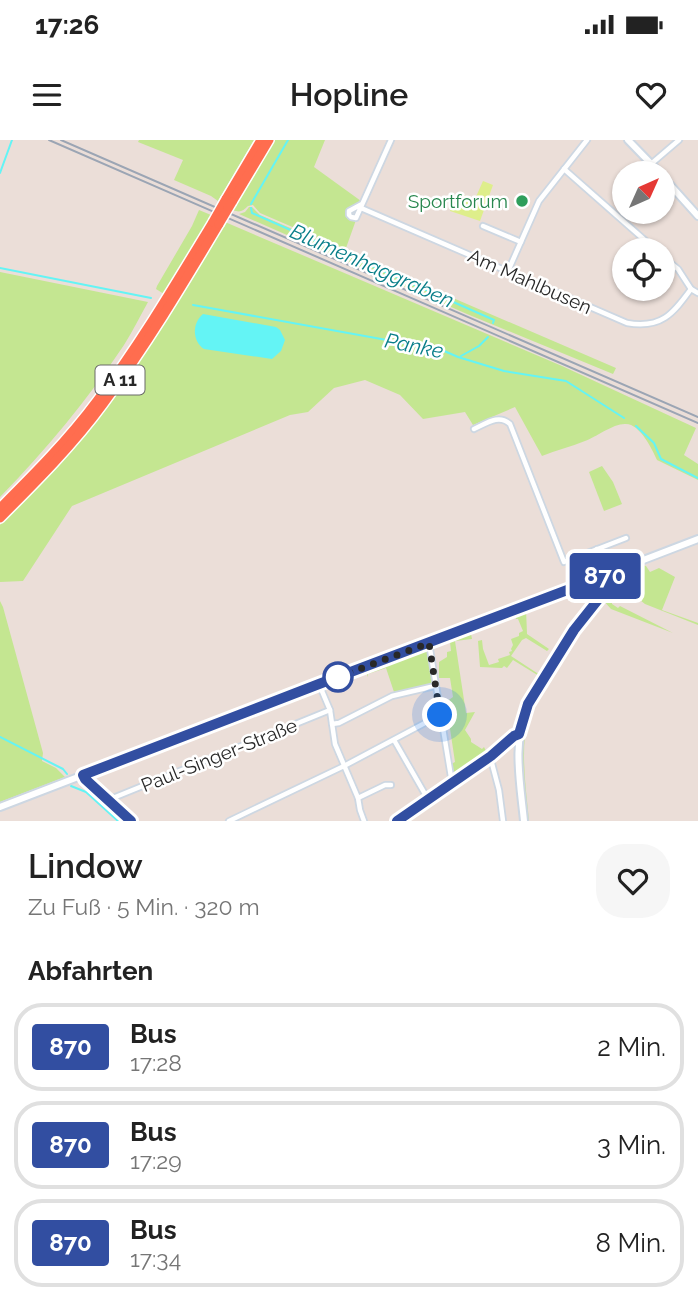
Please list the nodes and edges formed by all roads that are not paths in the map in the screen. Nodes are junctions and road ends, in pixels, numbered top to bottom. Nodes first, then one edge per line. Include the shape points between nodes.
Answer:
1 (261, 140) edge
2 (269, 140) edge
3 (391, 140) edge
4 (587, 140) edge
5 (628, 140) edge
6 (679, 140) edge
7 (648, 161) edge
8 (654, 161) edge
9 (564, 169) junction
10 (676, 191) edge
11 (229, 200) junction
12 (698, 216) edge
13 (216, 223) junction
14 (483, 226) dead end
15 (642, 238) edge
16 (521, 242) junction
17 (675, 267) edge
18 (509, 271) junction
19 (691, 289) junction
20 (698, 293) edge
21 (474, 429) dead end
22 (0, 508) edge
23 (0, 518) edge
24 (626, 538) dead end
25 (698, 539) edge
26 (597, 549) junction
27 (607, 575) junction
28 (429, 643) junction
29 (319, 684) junction
30 (436, 686) junction
31 (330, 710) junction
32 (440, 715) junction
33 (332, 724) junction
34 (519, 734) junction
35 (394, 740) junction
36 (491, 756) junction
37 (344, 766) junction
38 (81, 776) junction
39 (452, 784) junction
40 (391, 785) dead end
41 (358, 798) junction
42 (108, 800) junction
43 (429, 801) junction
44 (0, 807) edge
45 (131, 821) edge
46 (229, 821) edge
47 (364, 821) edge
48 (397, 821) edge
49 (502, 821) edge
50 (524, 821) edge

1 - 11 highway, A 11
2 - 11 highway, A 11
3 - 18 street, Am Mahlbusen via 361,206
4 - 9 street
5 - 7 main road
6 - 8 street
9 - 15 street
9 - 16 street via 538,204
10 - 12 main road
11 - 13 highway, A 11, bridge
13 - 22 highway, A 11 via 96,404
13 - 23 highway, A 11 via 151,335 102,405
14 - 16 street, Am Mahlbusen
16 - 18 street
17 - 19 street
18 - 19 street, Am Mahlbusen via 637,325 670,315
19 - 20 street
21 - 26 street via 500,418 510,424 564,562
24 - 26 street
25 - 27 main road
26 - 27 street
27 - 28 main road
27 - 34 main road via 605,591 574,630 528,704
28 - 29 main road
28 - 30 street
29 - 31 street
29 - 38 main road
30 - 32 street
30 - 33 street via 397,694
31 - 33 street
31 - 42 street, Paul-Singer-Straße
32 - 35 street
32 - 39 street
33 - 37 street
34 - 36 street
34 - 50 main road
35 - 37 street
35 - 43 street
36 - 39 street
36 - 49 street
37 - 41 street
37 - 46 street
38 - 42 street
38 - 44 main road
39 - 43 street
40 - 41 street
41 - 47 street
42 - 45 street
43 - 48 street

